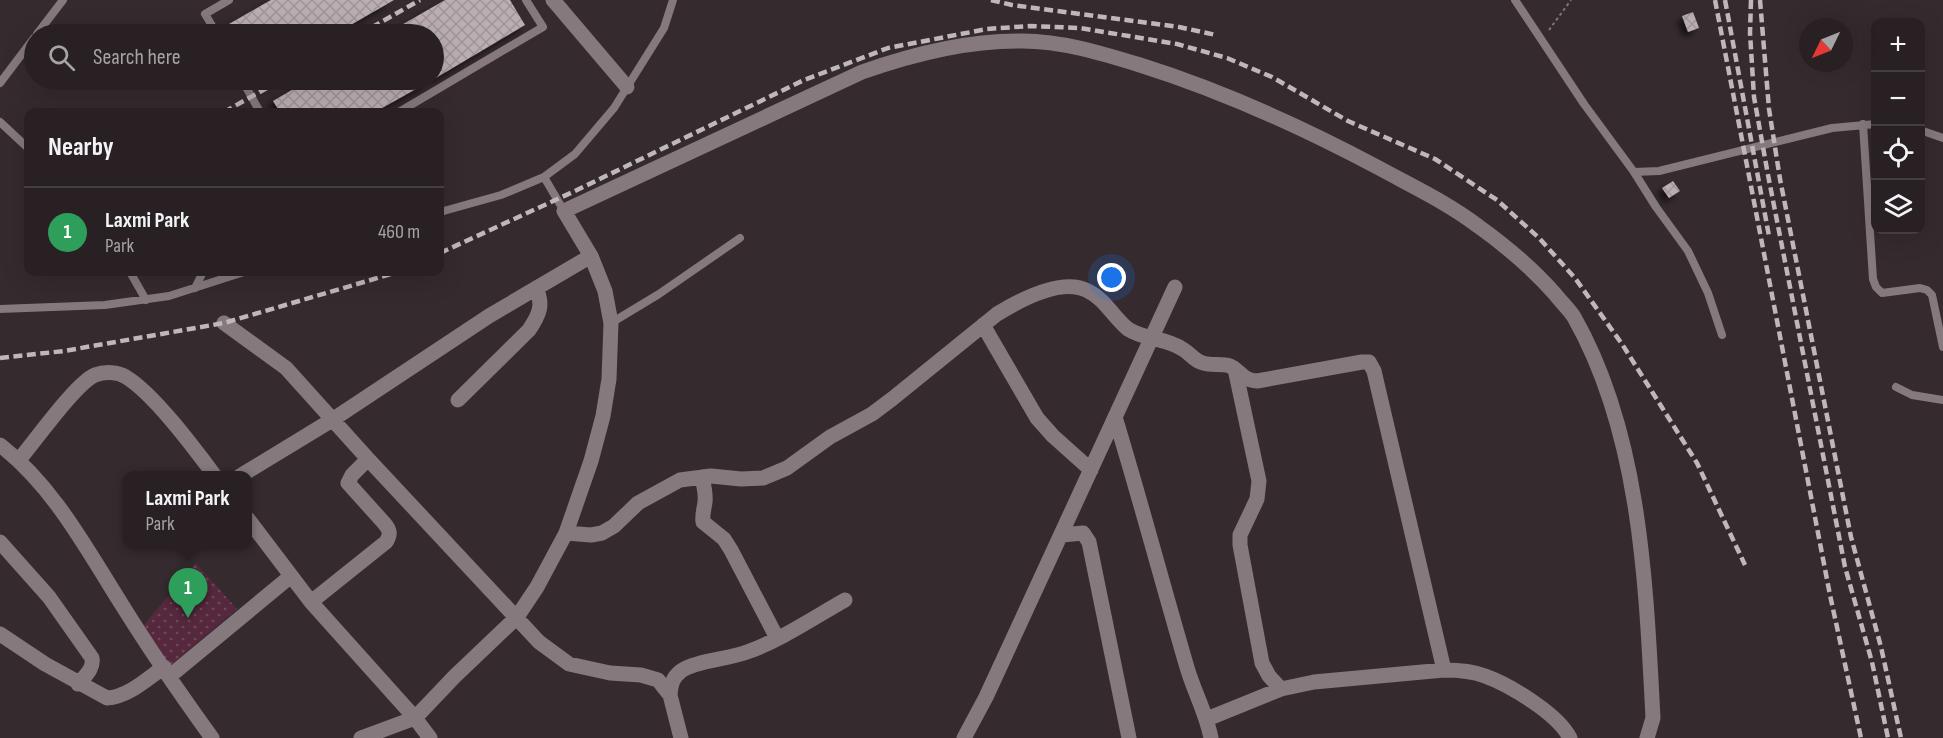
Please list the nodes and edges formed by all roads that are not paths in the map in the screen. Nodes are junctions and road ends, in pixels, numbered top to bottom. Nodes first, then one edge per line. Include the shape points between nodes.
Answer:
1 (63, 0) edge
2 (229, 0) edge
3 (526, 0) edge
4 (553, 0) edge
5 (674, 0) edge
6 (1515, 0) edge
7 (45, 24) edge
8 (211, 24) edge
9 (24, 52) edge
10 (0, 83) edge
11 (444, 85) edge
12 (627, 87) junction
13 (248, 90) edge
14 (436, 90) edge
15 (258, 108) edge
16 (406, 108) edge
17 (0, 122) edge
18 (1863, 124) junction
19 (1871, 124) edge
20 (1925, 132) edge
21 (1943, 138) edge
22 (24, 144) edge
23 (1634, 172) junction
24 (544, 177) junction
25 (444, 211) edge
26 (564, 211) junction
27 (740, 238) dead end
28 (591, 256) junction
29 (132, 276) edge
30 (202, 276) edge
31 (232, 276) edge
32 (1175, 287) dead end
33 (195, 288) junction
34 (536, 288) junction
35 (146, 300) junction
36 (0, 309) edge
37 (224, 323) dead end
38 (611, 323) junction
39 (983, 325) junction
40 (1722, 334) dead end
41 (1152, 338) junction
42 (1943, 347) edge
43 (1235, 369) junction
44 (1896, 387) dead end
45 (458, 400) dead end
46 (1943, 400) edge
47 (1115, 417) junction
48 (332, 420) junction
49 (0, 445) edge
50 (368, 459) junction
51 (19, 460) junction
52 (1091, 470) junction
53 (211, 471) edge
54 (248, 471) edge
55 (702, 477) junction
56 (252, 524) edge
57 (566, 533) junction
58 (1062, 535) junction
59 (0, 542) edge
60 (291, 576) junction
61 (845, 600) dead end
62 (311, 602) junction
63 (517, 617) junction
64 (0, 634) edge
65 (777, 638) junction
66 (1444, 670) junction
67 (167, 671) junction
68 (78, 684) junction
69 (1281, 689) junction
70 (670, 695) junction
71 (415, 718) junction
72 (1207, 719) junction
73 (212, 738) edge
74 (361, 738) edge
75 (430, 738) edge
76 (681, 738) edge
77 (964, 738) edge
78 (1129, 738) edge
79 (1211, 738) edge
80 (1570, 738) edge
81 (1647, 738) edge

1 - 7 lane
2 - 8 lane via 205,14
3 - 11 lane via 543,27
4 - 12 street
5 - 12 lane via 664,28
6 - 23 lane
9 - 10 lane
12 - 24 lane via 575,154
13 - 15 lane
14 - 16 lane
17 - 22 lane
18 - 19 lane
18 - 23 lane via 1832,128 1659,171
18 - 42 lane via 1873,279 1882,293 1927,290 1932,295
20 - 21 lane
23 - 40 lane via 1688,251
24 - 25 lane via 501,195
24 - 26 lane
26 - 28 street
26 - 81 street via 862,72 912,55 969,44 1023,40 1087,49 1171,75 1260,110 1336,146 1476,224 1531,267 1572,314 1599,367 1616,416 1642,550 1653,718
27 - 38 lane
28 - 34 street
28 - 38 street via 605,291
29 - 35 lane
30 - 33 lane
31 - 33 lane
32 - 41 street
33 - 35 lane
34 - 45 street via 541,298 536,320
34 - 48 street
35 - 36 lane via 105,306
37 - 48 street via 286,368
38 - 57 street via 603,416
39 - 41 street via 1041,292 1075,287 1088,290 1128,328
39 - 52 street via 1037,418
39 - 55 street via 872,414 830,437 787,468 763,478
41 - 43 street via 1184,349 1196,361
41 - 47 street
43 - 66 street via 1247,380 1257,381 1362,362 1372,366
43 - 69 street via 1259,481 1257,499 1240,535 1240,545 1262,663
44 - 46 lane via 1912,395
47 - 52 street
47 - 72 street via 1186,665
48 - 50 street
48 - 54 street
49 - 51 street
50 - 62 street via 348,483 384,523 390,536
50 - 63 street
51 - 53 street via 78,388 94,375 109,372 125,376 144,392
51 - 67 street via 54,499
52 - 58 street
55 - 57 street via 680,480 655,493 603,533
55 - 65 street via 703,522 724,539
56 - 60 street
57 - 63 street
58 - 77 street
58 - 78 street via 1083,533 1089,542
59 - 68 street via 49,597 92,658 90,669
60 - 62 street
60 - 67 street
61 - 65 street
62 - 71 street
63 - 70 street via 539,642 569,664 658,680
63 - 71 street
64 - 68 street
65 - 70 street via 749,652 689,666 672,681
66 - 69 street via 1314,682
66 - 80 street via 1486,676 1512,690 1553,716
67 - 68 street via 118,697 106,698
67 - 73 street
69 - 72 street
70 - 76 street
71 - 74 street
71 - 75 street
72 - 79 street

